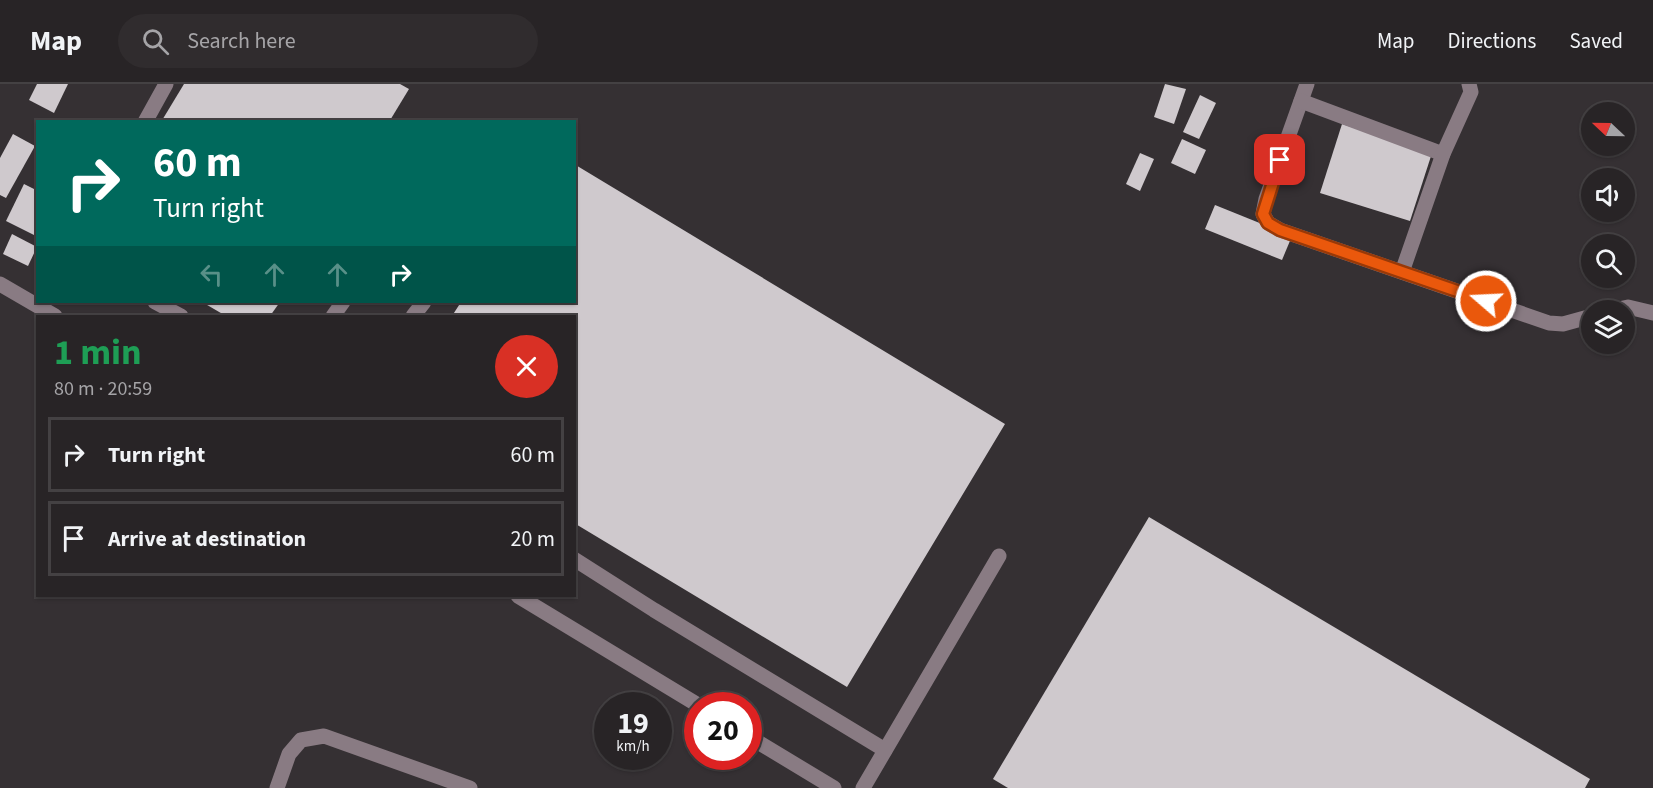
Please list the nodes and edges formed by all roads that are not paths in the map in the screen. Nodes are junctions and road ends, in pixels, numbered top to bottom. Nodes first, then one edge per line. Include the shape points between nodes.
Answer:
1 (166, 84) edge
2 (1307, 84) edge
3 (1469, 84) edge
4 (1300, 101) junction
5 (146, 120) edge
6 (1443, 154) junction
7 (1402, 272) junction
8 (0, 284) edge
9 (157, 303) edge
10 (423, 303) edge
11 (1635, 308) edge
12 (1653, 313) edge
13 (53, 315) edge
14 (179, 315) edge
15 (414, 315) edge
16 (1581, 319) edge
17 (999, 556) dead end
18 (576, 560) edge
19 (520, 597) edge
20 (684, 697) edge
21 (762, 744) edge
22 (885, 750) junction
23 (277, 788) edge
24 (470, 788) edge
25 (834, 788) edge
26 (863, 788) edge

1 - 5 lane
2 - 4 lane
3 - 6 lane via 1471,92
4 - 6 lane
4 - 7 lane via 1263,214 1268,223
6 - 7 lane
7 - 16 lane via 1549,323
8 - 13 lane
9 - 14 lane
10 - 15 lane
11 - 12 lane
17 - 22 lane
18 - 22 lane
19 - 20 lane
21 - 25 lane
22 - 26 lane
23 - 24 lane via 289,754 301,740 324,736

